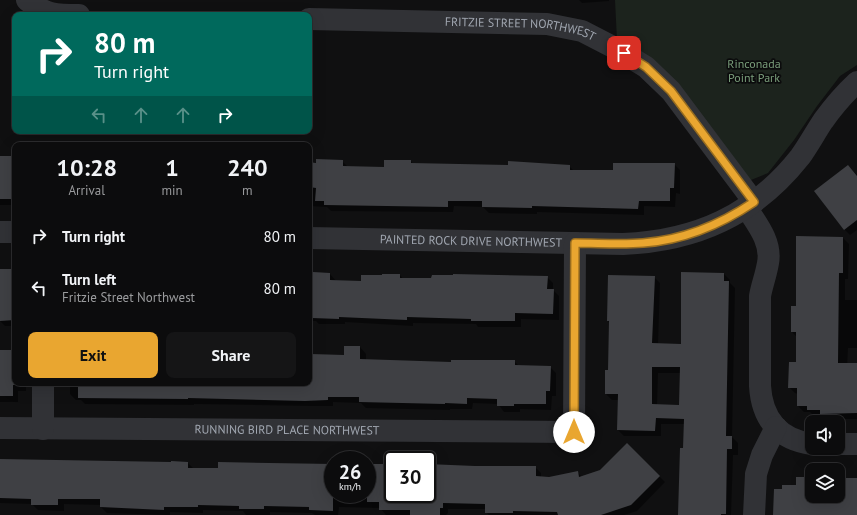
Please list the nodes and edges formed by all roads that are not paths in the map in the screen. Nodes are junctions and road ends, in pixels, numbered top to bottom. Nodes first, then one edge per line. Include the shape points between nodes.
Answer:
1 (27, 0) edge
2 (47, 12) edge
3 (312, 19) edge
4 (857, 82) edge
5 (750, 205) junction
6 (0, 232) edge
7 (12, 232) edge
8 (312, 238) edge
9 (575, 243) junction
10 (43, 386) edge
11 (776, 427) junction
12 (0, 428) edge
13 (43, 429) junction
14 (805, 442) edge
15 (845, 444) edge
16 (857, 444) edge
17 (754, 515) edge

1 - 2 street via 38,9
3 - 5 street, FRITZIE STREET NORTHWEST via 547,24 582,31 646,67 671,91
4 - 5 street, PAINTED ROCK DRIVE NORTHWEST via 823,121 788,172
5 - 9 street, PAINTED ROCK DRIVE NORTHWEST via 701,230 663,241 623,244
5 - 11 street, FRITZIE STREET NORTHWEST via 769,253 769,263 760,296 760,386 768,419
6 - 7 street
8 - 9 street, PAINTED ROCK DRIVE NORTHWEST
9 - 13 street, RUNNING BIRD PLACE NORTHWEST via 574,432
10 - 13 street
11 - 14 street via 793,439
11 - 17 street via 757,469
12 - 13 street, RUNNING BIRD PLACE NORTHWEST
15 - 16 street

